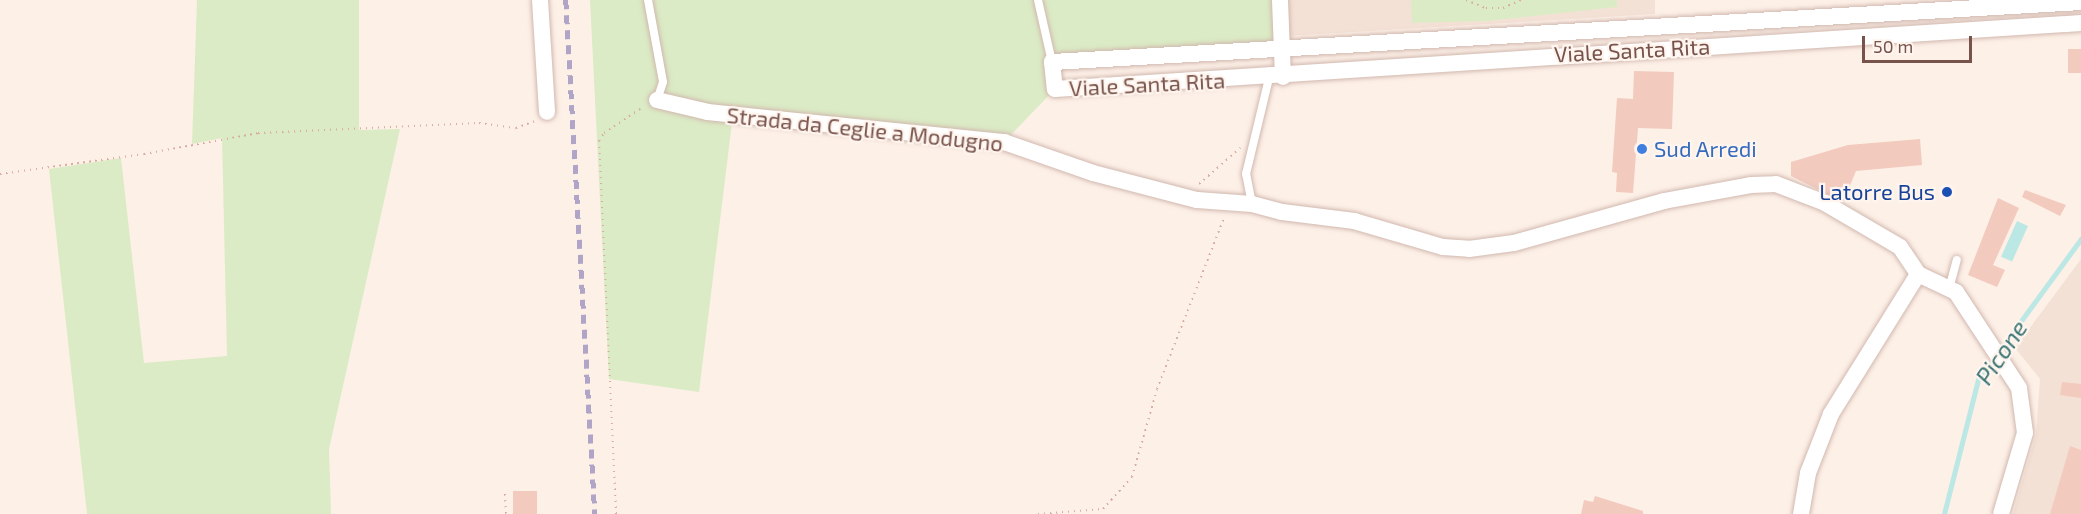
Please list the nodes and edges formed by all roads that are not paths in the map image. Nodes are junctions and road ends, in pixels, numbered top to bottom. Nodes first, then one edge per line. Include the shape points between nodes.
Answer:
1 (540, 0) edge
2 (648, 0) edge
3 (1038, 0) edge
4 (1280, 0) edge
5 (2081, 2) edge
6 (2081, 23) edge
7 (1514, 36) junction
8 (1281, 51) junction
9 (1515, 57) junction
10 (1052, 62) junction
11 (1276, 77) junction
12 (657, 100) joint
13 (547, 112) road end
14 (1252, 204) junction
15 (1957, 260) dead end
16 (1917, 274) junction
17 (1949, 289) junction
18 (1801, 514) edge
19 (2001, 514) edge

1 - 13 street
2 - 12 lane via 663,82
3 - 10 lane
4 - 8 street
5 - 7 street, Viale Santa Rita
6 - 9 street, Viale Santa Rita
7 - 8 street, Viale Santa Rita
7 - 9 street
8 - 10 street, Viale Santa Rita
8 - 11 street
9 - 11 street, Viale Santa Rita
10 - 11 street, Viale Santa Rita via 1054,89
11 - 14 lane via 1246,174
12 - 14 street, Strada da Ceglie a Modugno via 708,112 1004,142 1093,173 1175,194
14 - 16 street, Strada da Ceglie a Modugno via 1354,221 1443,247 1469,249 1514,243 1664,201 1776,184 1825,203 1900,247
15 - 17 lane
16 - 17 street
16 - 18 street via 1832,414 1808,473
17 - 19 street via 1956,292 2019,388 2025,434

